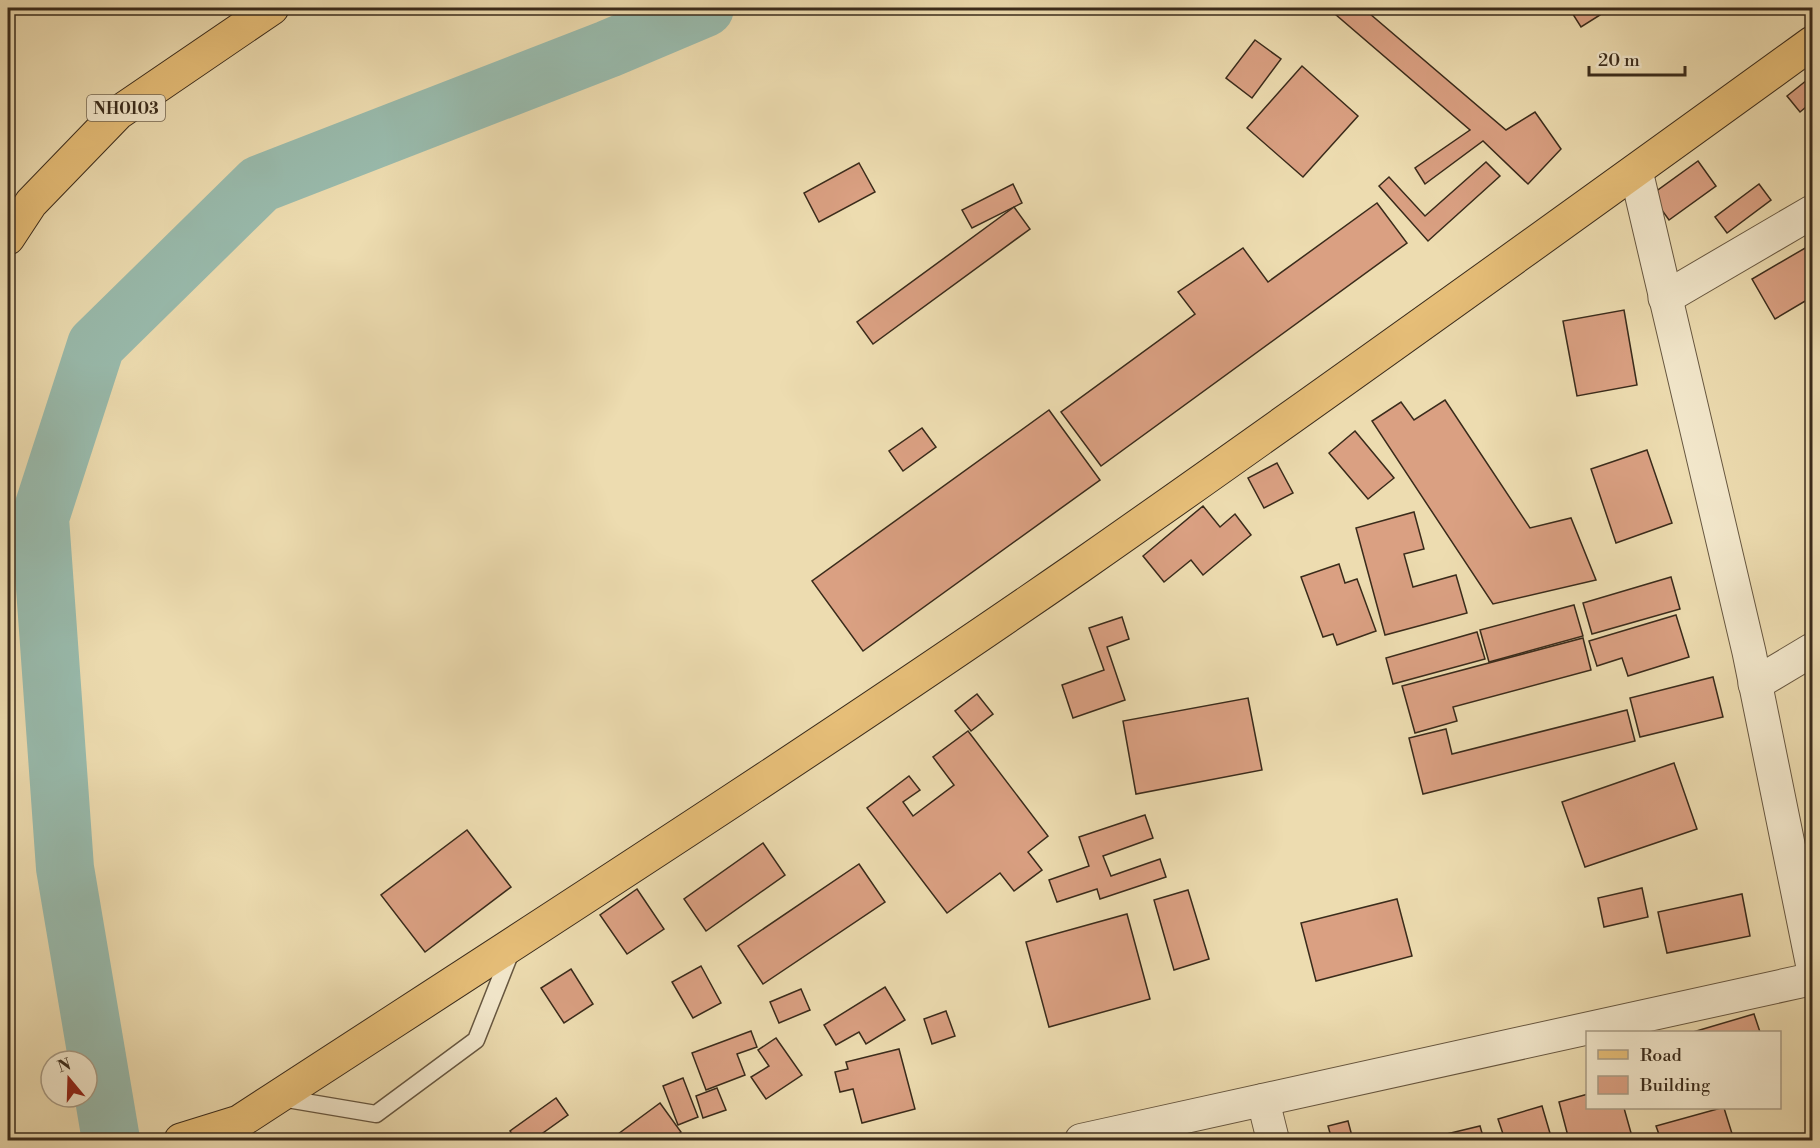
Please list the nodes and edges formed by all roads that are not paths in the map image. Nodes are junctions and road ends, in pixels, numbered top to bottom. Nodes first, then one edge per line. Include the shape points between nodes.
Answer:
1 (272, 8) edge
2 (1812, 43) edge
3 (1636, 171) junction
4 (1812, 212) edge
5 (8, 238) edge
6 (1665, 298) junction
7 (1812, 650) edge
8 (1755, 684) junction
9 (515, 942) junction
10 (1812, 962) edge
11 (1812, 979) edge
12 (278, 1097) junction
13 (1263, 1100) junction
14 (239, 1131) edge
15 (181, 1140) edge
16 (1081, 1140) edge
17 (1273, 1140) edge

1 - 5 main road, NH0103 via 118,113 31,204
2 - 3 main road
3 - 6 street
3 - 9 main road via 1077,567
4 - 6 street
6 - 8 street
7 - 8 street
8 - 10 street
9 - 12 main road
9 - 12 lane via 477,1040 376,1114
11 - 13 street
12 - 14 main road
13 - 16 street
13 - 17 street
14 - 15 main road

